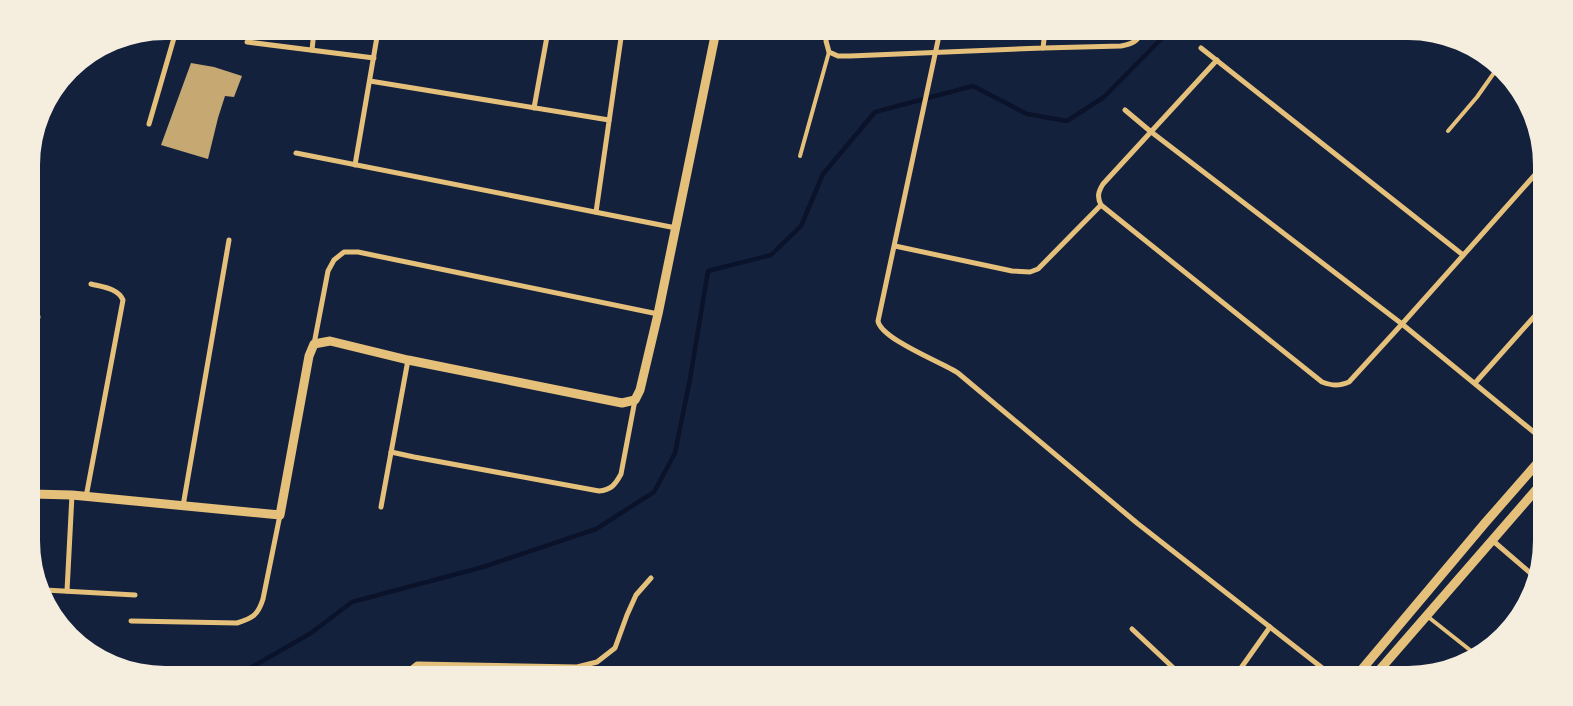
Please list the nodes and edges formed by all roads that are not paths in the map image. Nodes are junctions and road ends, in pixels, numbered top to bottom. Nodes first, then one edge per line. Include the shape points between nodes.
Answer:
1 (173, 40) edge
2 (313, 40) edge
3 (377, 40) edge
4 (546, 40) edge
5 (621, 40) edge
6 (714, 40) edge
7 (826, 40) edge
8 (938, 40) edge
9 (1043, 40) edge
10 (1138, 40) edge
11 (248, 42) dead end
12 (1043, 48) junction
13 (1201, 48) dead end
14 (312, 50) junction
15 (830, 52) junction
16 (935, 53) junction
17 (374, 58) junction
18 (1217, 60) junction
19 (1493, 74) edge
20 (370, 81) junction
21 (534, 108) junction
22 (1125, 110) dead end
23 (609, 120) junction
24 (149, 124) dead end
25 (1150, 131) junction
26 (1448, 131) dead end
27 (296, 153) dead end
28 (800, 156) dead end
29 (356, 164) junction
30 (1533, 177) edge
31 (1101, 205) junction
32 (596, 212) junction
33 (676, 228) junction
34 (229, 240) dead end
35 (895, 246) junction
36 (1463, 255) junction
37 (91, 284) dead end
38 (658, 314) junction
39 (1533, 318) edge
40 (1402, 324) junction
41 (314, 344) junction
42 (408, 360) junction
43 (1475, 383) junction
44 (635, 400) junction
45 (1533, 431) edge
46 (391, 452) junction
47 (1533, 470) edge
48 (1533, 493) edge
49 (40, 494) edge
50 (72, 496) junction
51 (86, 497) junction
52 (184, 506) junction
53 (381, 507) dead end
54 (280, 514) junction
55 (1492, 540) junction
56 (1529, 572) edge
57 (651, 578) dead end
58 (51, 590) edge
59 (67, 591) junction
60 (135, 595) dead end
61 (1427, 616) junction
62 (131, 621) dead end
63 (1270, 627) junction
64 (1132, 629) dead end
65 (1469, 649) edge
66 (414, 666) edge
67 (577, 666) edge
68 (577, 666) edge
69 (1172, 666) edge
70 (1242, 666) edge
71 (1320, 666) edge
72 (1365, 666) edge
73 (1383, 666) edge

1 - 24 street
2 - 14 street
3 - 17 street
4 - 21 street
5 - 23 street
6 - 33 street
7 - 15 street
8 - 16 street
9 - 12 street
10 - 12 street via 1121,46
11 - 14 street
12 - 16 street
13 - 18 street
14 - 17 street
15 - 16 street via 838,56
15 - 28 lane
16 - 35 street
17 - 20 street
18 - 25 street
18 - 36 street
19 - 26 lane
20 - 21 street
20 - 29 street
21 - 23 street
22 - 25 street
23 - 32 street
25 - 31 street via 1103,184 1098,192
25 - 40 street
27 - 29 street
29 - 32 street
30 - 36 street
31 - 35 street via 1038,269 1030,272
31 - 40 street via 1322,382 1340,386 1349,382
32 - 33 street
33 - 38 street
34 - 52 street
35 - 63 street via 878,321 885,333 958,373 1137,523
36 - 40 street
37 - 51 street via 116,291 123,300
38 - 41 street via 358,252 344,252 328,271
38 - 44 street
39 - 43 street
40 - 43 street
41 - 42 street via 330,341
41 - 54 street via 309,356
42 - 44 street via 622,402
42 - 46 street
43 - 45 street
44 - 46 street via 621,474 607,490
46 - 53 street
47 - 72 street
48 - 55 street
49 - 50 street
50 - 51 street
50 - 59 street
51 - 52 street
52 - 54 street
54 - 62 street via 263,599 258,612 247,620 237,623
55 - 56 street
55 - 61 street
57 - 68 street via 636,596 615,648 597,662
58 - 59 street
59 - 60 street
61 - 65 lane
61 - 73 street
63 - 70 street
63 - 71 street
64 - 69 street
66 - 67 street

